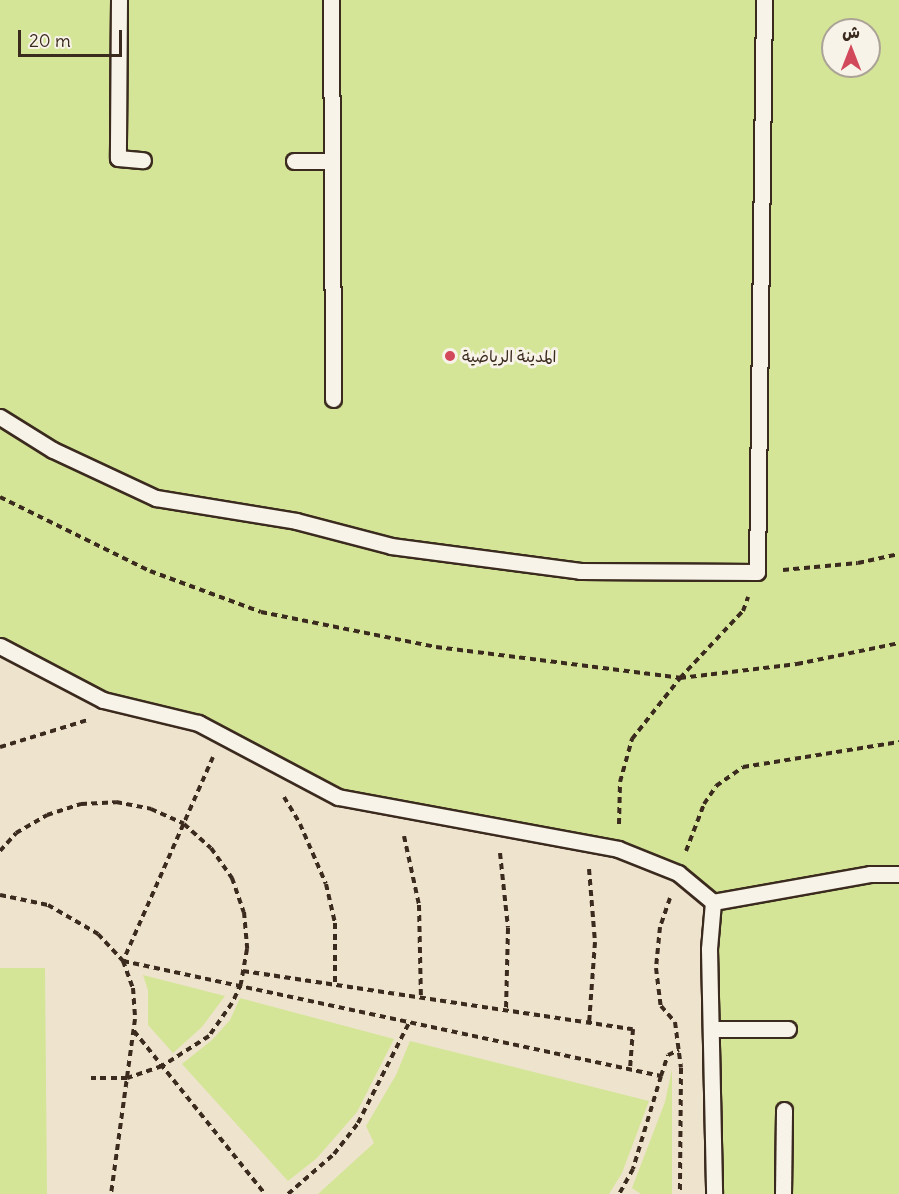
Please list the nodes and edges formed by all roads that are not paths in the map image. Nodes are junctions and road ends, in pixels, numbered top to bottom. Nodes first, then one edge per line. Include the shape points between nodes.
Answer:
1 (119, 0) edge
2 (331, 0) edge
3 (764, 0) edge
4 (142, 160) dead end
5 (294, 161) dead end
6 (332, 162) junction
7 (333, 399) dead end
8 (0, 417) edge
9 (0, 645) edge
10 (899, 874) edge
11 (713, 902) junction
12 (711, 1029) junction
13 (789, 1029) dead end
14 (784, 1110) dead end
15 (714, 1194) edge
16 (783, 1194) edge

1 - 4 lane via 117,158
2 - 6 lane
3 - 8 lane via 757,572 580,570 391,546 296,521 156,498 53,450
5 - 6 lane
6 - 7 lane
9 - 11 lane via 104,700 198,723 338,797 618,849 662,864
10 - 11 lane via 870,874
11 - 12 lane via 709,949
12 - 13 lane
12 - 15 lane
14 - 16 lane

